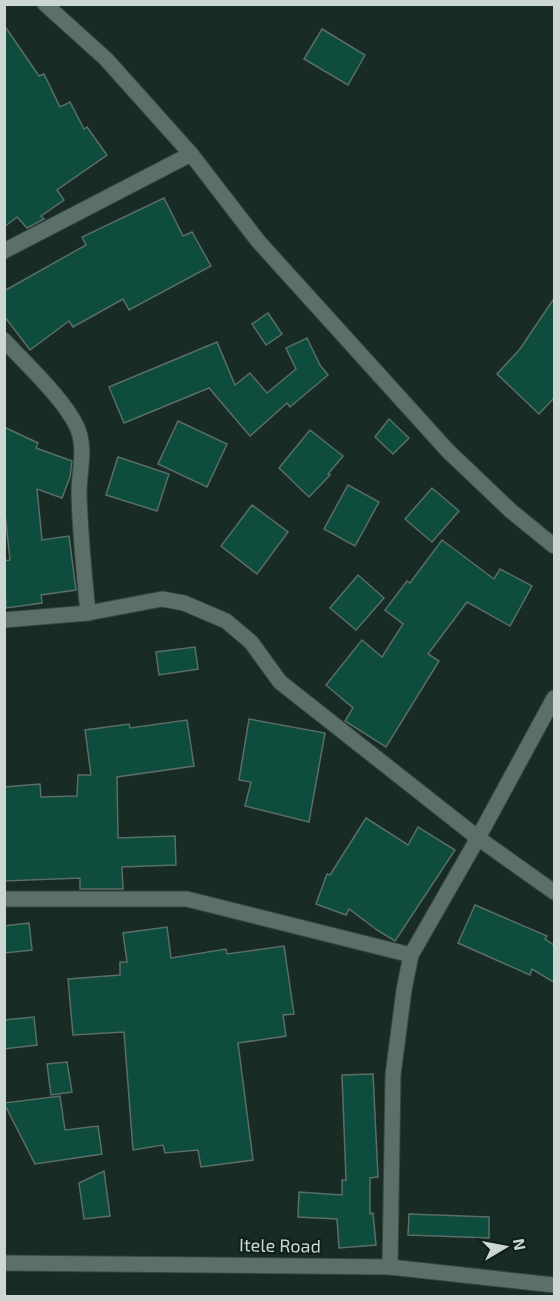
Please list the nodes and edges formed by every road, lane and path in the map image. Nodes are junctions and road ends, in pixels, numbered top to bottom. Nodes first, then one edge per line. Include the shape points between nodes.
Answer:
1 (45, 4) edge
2 (191, 154) junction
3 (4, 251) edge
4 (4, 340) edge
5 (553, 544) edge
6 (88, 613) junction
7 (4, 620) edge
8 (555, 698) edge
9 (478, 838) junction
10 (555, 892) edge
11 (4, 899) edge
12 (411, 955) junction
13 (4, 1263) edge
14 (390, 1266) junction
15 (555, 1285) edge

1 - 2 street via 106,59
2 - 3 street
2 - 5 street via 258,241 448,451 511,511
4 - 6 street via 56,398 76,424 81,439 79,490
6 - 7 street
6 - 9 street via 162,599 183,603 225,621 251,642 280,682
8 - 9 street
9 - 10 street
9 - 12 street
11 - 12 street via 187,899
12 - 14 street via 393,1075
13 - 14 street, Itele Road
14 - 15 street, Itele Road

